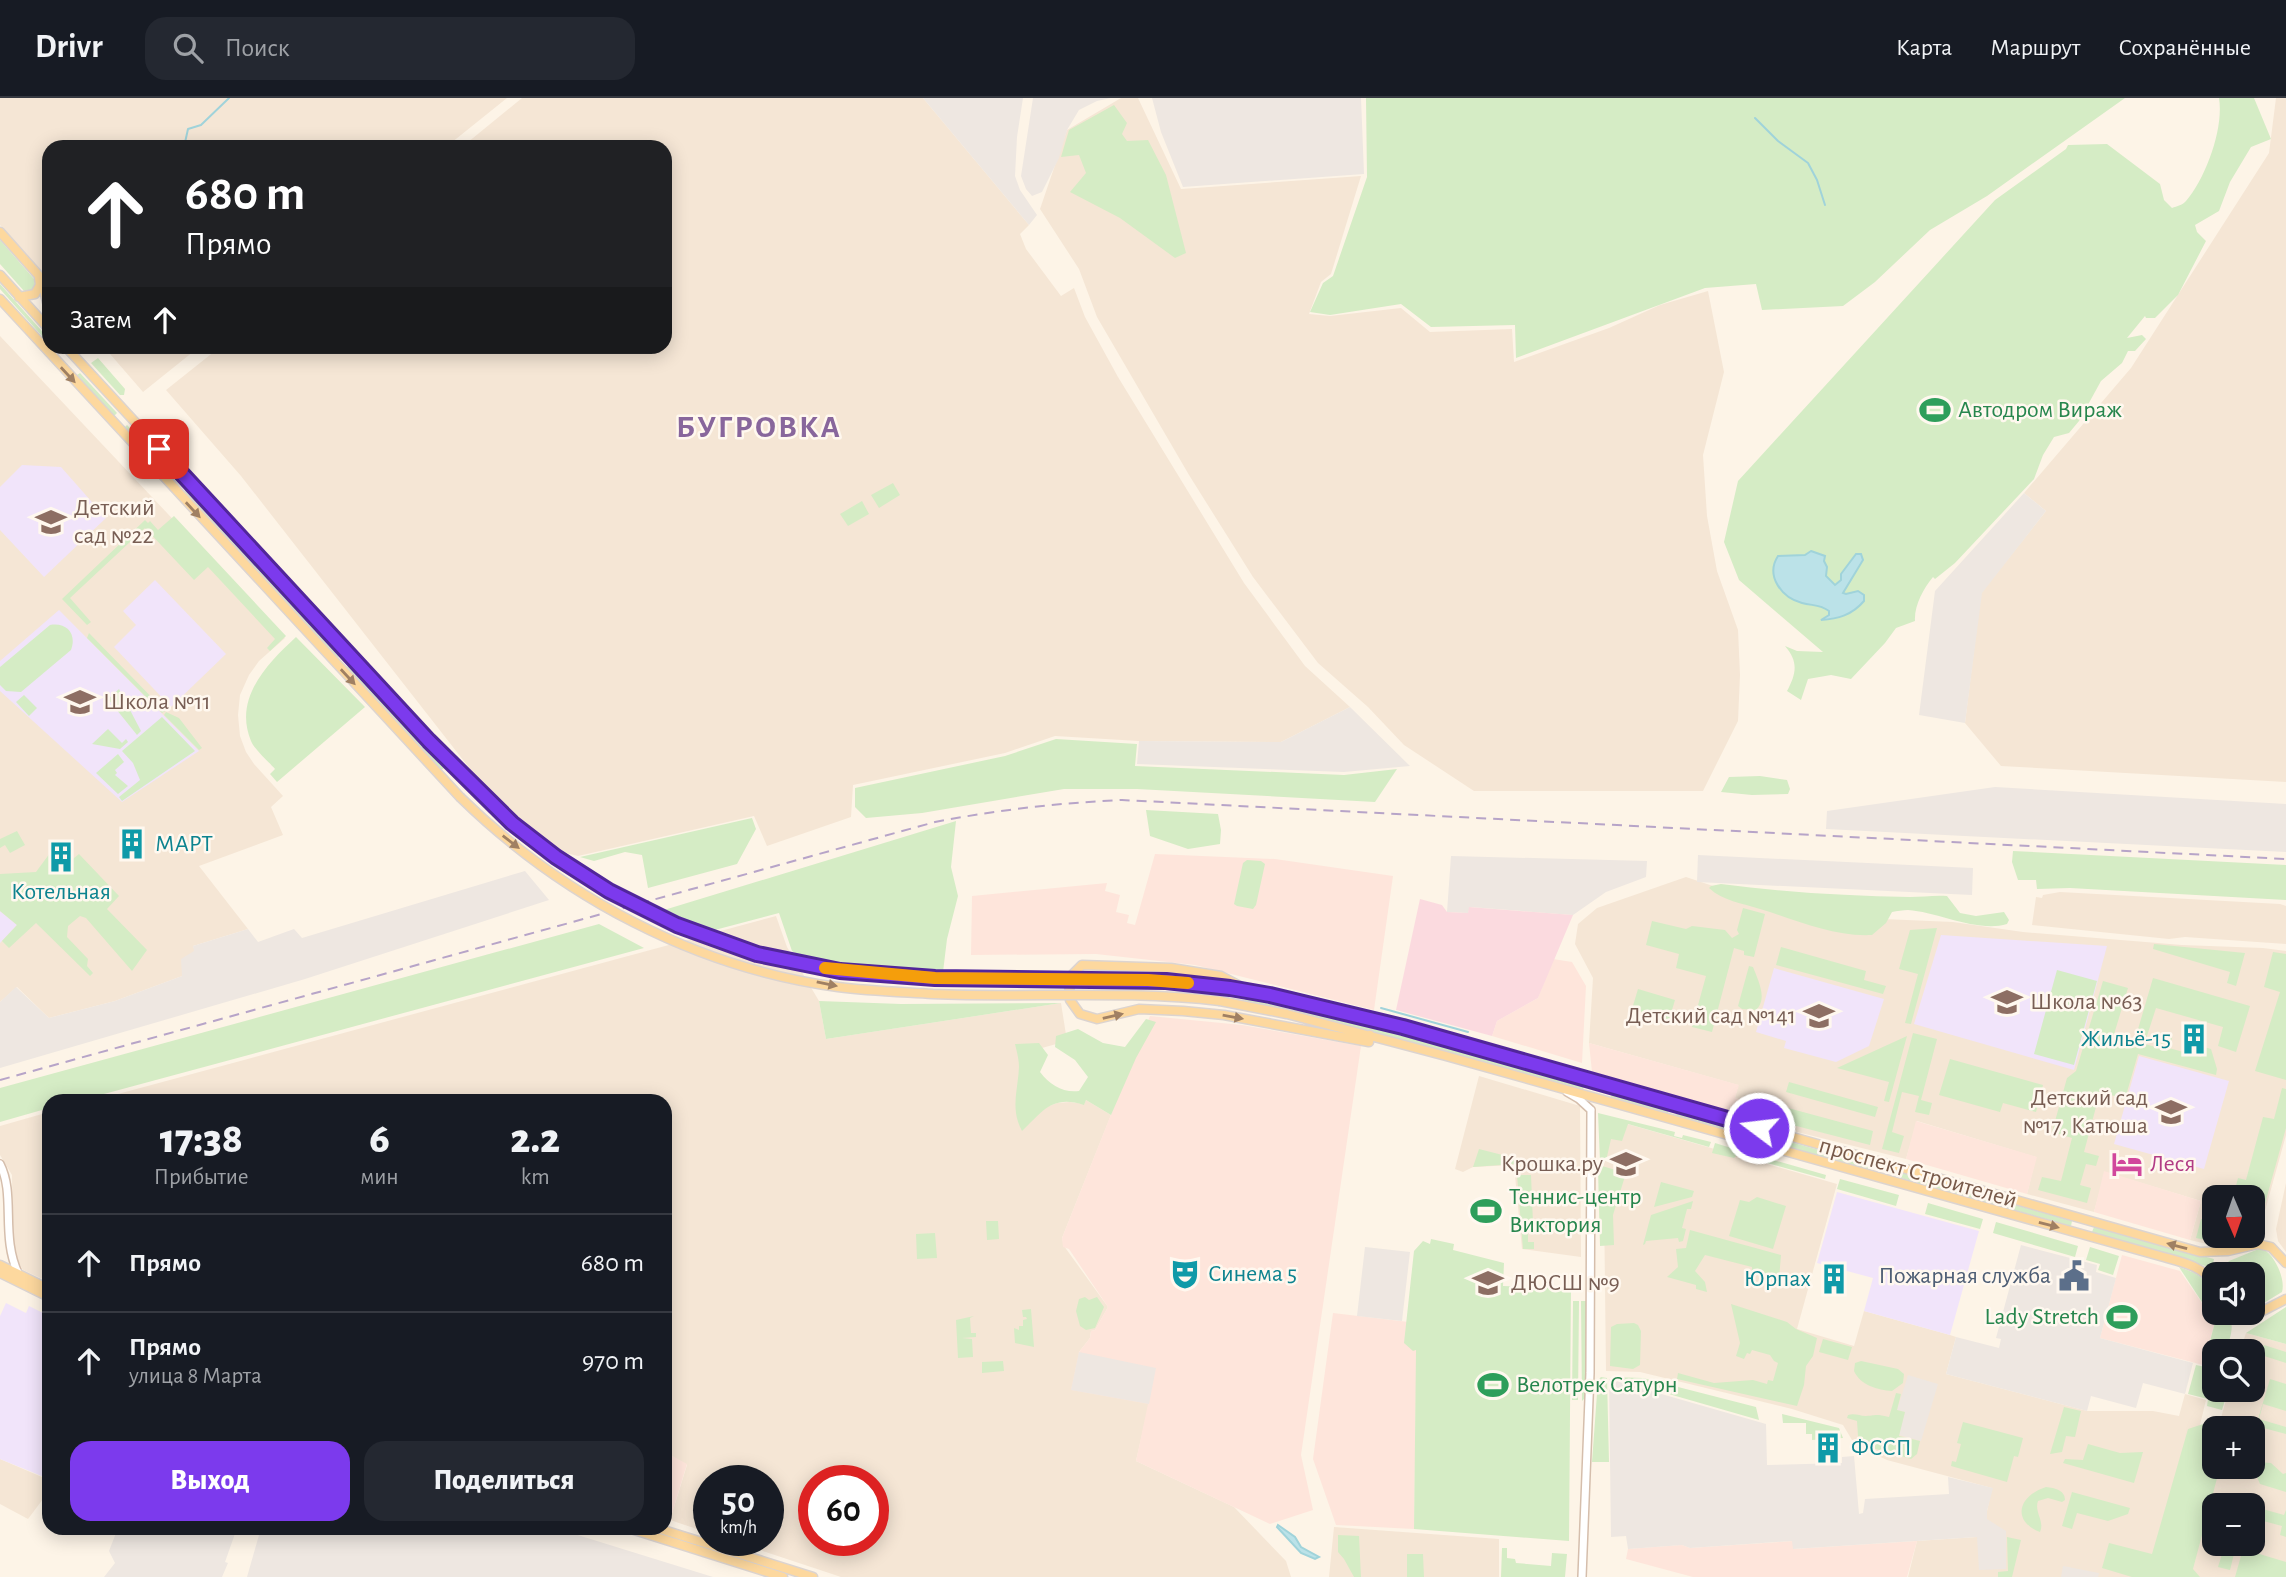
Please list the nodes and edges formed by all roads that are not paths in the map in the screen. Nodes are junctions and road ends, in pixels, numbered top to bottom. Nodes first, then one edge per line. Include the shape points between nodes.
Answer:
1 (0, 232) edge
2 (0, 275) edge
3 (38, 275) junction
4 (42, 281) edge
5 (19, 297) junction
6 (2, 303) edge
7 (42, 322) edge
8 (42, 347) edge
9 (49, 354) edge
10 (72, 354) edge
11 (127, 413) junction
12 (113, 424) junction
13 (463, 776) junction
14 (449, 785) junction
15 (1251, 991) junction
16 (1369, 1039) junction
17 (1587, 1080) junction
18 (1552, 1085) junction
19 (1610, 1087) junction
20 (1580, 1093) junction
21 (1607, 1101) junction
22 (1591, 1110) junction
23 (1873, 1160) junction
24 (0, 1164) edge
25 (1898, 1168) junction
26 (1868, 1174) junction
27 (1894, 1181) junction
28 (2286, 1262) edge
29 (0, 1265) edge
30 (2202, 1270) edge
31 (0, 1273) edge
32 (19, 1276) junction
33 (42, 1286) edge
34 (42, 1294) edge
35 (2286, 1300) edge
36 (2265, 1310) edge
37 (672, 1533) edge
38 (650, 1535) edge
39 (783, 1577) edge
40 (813, 1577) edge
41 (1582, 1577) edge

1 - 3 main road
2 - 5 main road
3 - 4 main road
3 - 5 main road via 40,285 35,294
5 - 7 main road
6 -> 8 main road, проспект Строителей
9 -> 12 main road, проспект Строителей
10 - 11 main road, проспект Строителей
11 - 12 main road
11 - 13 main road, проспект Строителей
12 -> 14 main road, проспект Строителей
13 - 14 main road
13 - 15 main road, проспект Строителей, bridge via 512,823 609,891 677,925 757,954 840,971 935,978 1148,980
14 -> 16 main road, проспект Строителей, bridge via 495,830 602,905 669,939 755,969 837,986 934,994 1142,995 1220,1001 1287,1014
15 -> 16 main road via 1221,975 1171,968 1082,965 1069,978 1070,1000 1080,1014 1097,1019 1139,1009 1183,1011
15 - 17 main road, проспект Строителей via 1390,1024
16 - 18 main road, проспект Строителей
17 - 19 main road, проспект Строителей
17 - 20 main road via 1587,1088
18 - 20 main road, проспект Строителей
18 - 22 main road
19 - 21 main road via 1604,1092
19 - 23 main road, проспект Строителей
20 - 21 main road, проспект Строителей
21 - 22 main road
21 - 26 main road, проспект Строителей
22 - 41 main road via 1590,1373
23 - 25 main road, проспект Строителей
23 - 26 main road
24 - 32 main road via 7,1194 8,1245
25 - 27 main road
28 -> 25 main road, проспект Строителей via 2264,1244 2200,1252
26 - 27 main road, проспект Строителей
27 -> 30 main road, проспект Строителей
29 - 32 main road
31 - 34 main road
32 - 33 main road
35 - 36 main road
37 - 40 main road
38 - 39 main road

